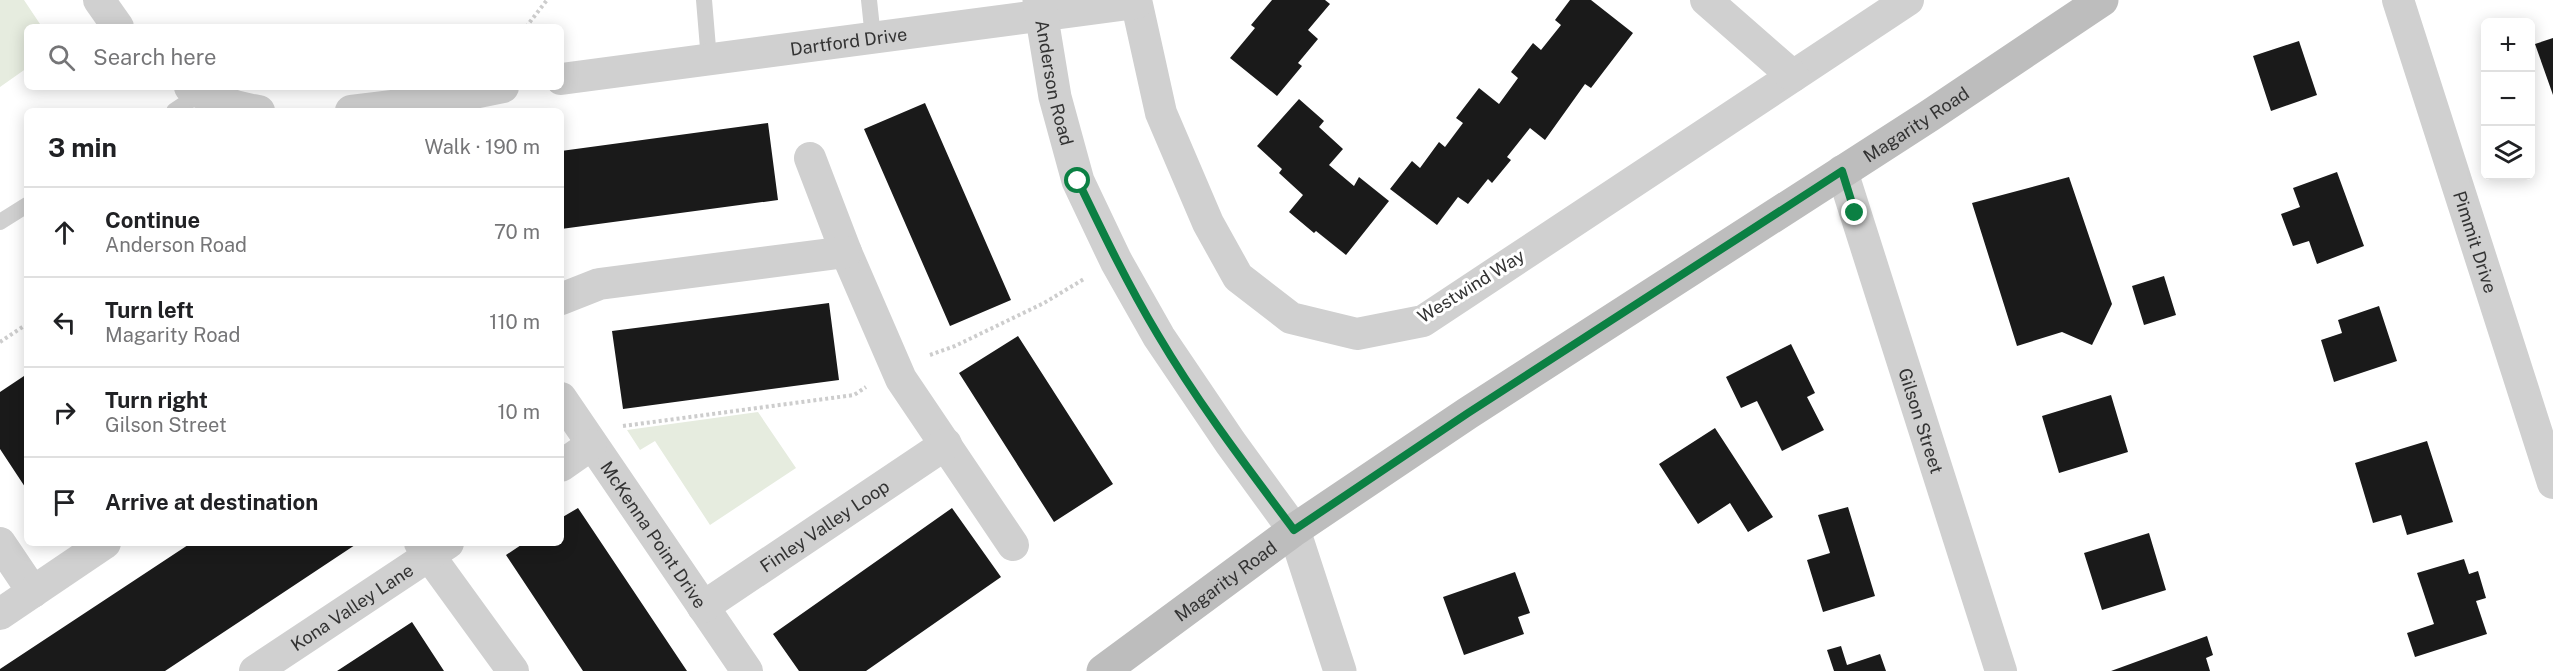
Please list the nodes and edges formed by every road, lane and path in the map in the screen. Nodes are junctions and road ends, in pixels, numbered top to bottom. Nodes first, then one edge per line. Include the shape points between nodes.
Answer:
1 (99, 0) edge
2 (547, 0) edge
3 (704, 0) edge
4 (869, 0) edge
5 (1706, 0) edge
6 (1908, 0) edge
7 (2102, 0) edge
8 (2398, 0) edge
9 (1136, 2) edge
10 (1039, 8) edge
11 (116, 24) edge
12 (528, 24) edge
13 (873, 38) junction
14 (709, 60) junction
15 (1793, 76) junction
16 (564, 78) edge
17 (196, 90) edge
18 (492, 90) edge
19 (435, 106) edge
20 (177, 108) edge
21 (242, 108) edge
22 (401, 108) edge
23 (810, 158) dead end
24 (1842, 171) junction
25 (24, 208) edge
26 (0, 222) edge
27 (846, 252) junction
28 (1116, 261) junction
29 (564, 298) edge
30 (24, 326) edge
31 (0, 342) edge
32 (894, 361) junction
33 (564, 403) edge
34 (946, 444) junction
35 (591, 445) junction
36 (564, 464) edge
37 (2553, 483) edge
38 (1294, 530) junction
39 (0, 543) edge
40 (1013, 545) dead end
41 (101, 546) edge
42 (432, 547) edge
43 (33, 592) junction
44 (703, 607) junction
45 (0, 614) edge
46 (255, 671) edge
47 (513, 671) edge
48 (747, 671) edge
49 (1103, 671) edge
50 (1340, 671) edge
51 (2001, 671) edge

1 - 11 street
2 - 12 path
3 - 14 lane
4 - 13 lane
5 - 15 street
6 - 15 street, Westwind Way
7 - 24 main road, Magarity Road
8 - 37 street, Pimmit Drive
9 - 10 street, Dartford Drive
9 - 15 street, Westwind Way via 1161,113 1208,223 1238,277 1291,318 1357,334 1423,321
10 - 13 street, Dartford Drive
10 - 28 street, Anderson Road via 1054,98 1078,181
13 - 14 street, Dartford Drive
14 - 16 street, Dartford Drive
17 - 20 lane
17 - 21 street
18 - 19 street
19 - 22 street
23 - 27 street
24 - 38 main road, Magarity Road
24 - 51 street, Gilson Street
25 - 26 lane
27 - 29 street via 599,284
27 - 32 street
28 - 32 path via 1044,303 955,346 933,355
28 - 38 street, Anderson Road via 1165,346
30 - 31 path
32 - 34 street
32 - 35 path via 854,395 619,427
33 - 35 street, McKenna Point Drive
34 - 40 street
34 - 44 street, Finley Valley Loop
35 - 36 street
35 - 44 street, McKenna Point Drive
38 - 49 main road, Magarity Road
38 - 50 street, Anderson Road
39 - 43 street
41 - 43 street
42 - 46 street, Kona Valley Lane
42 - 47 street
43 - 45 street
44 - 48 street, McKenna Point Drive

